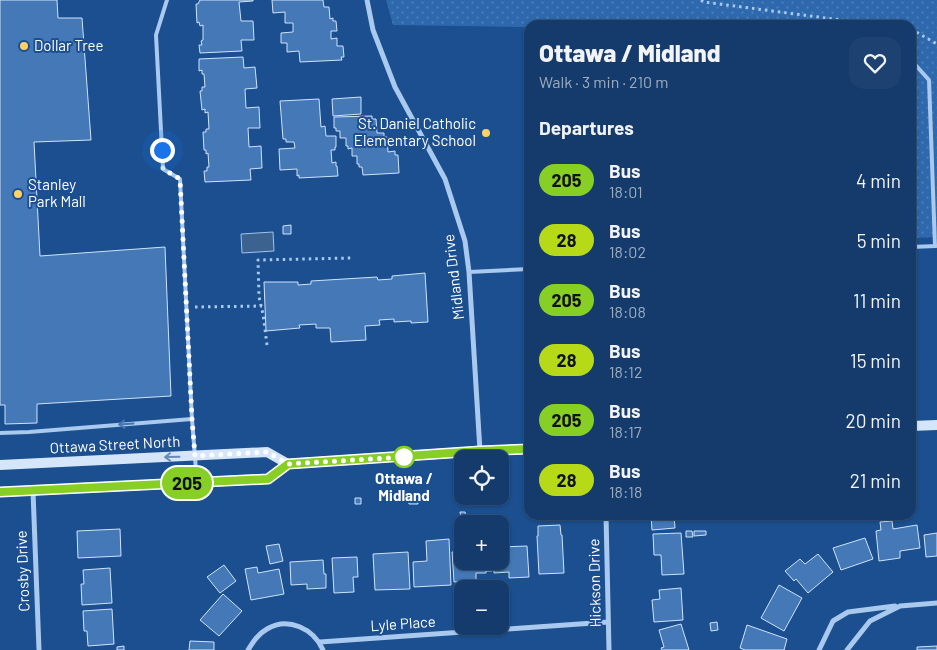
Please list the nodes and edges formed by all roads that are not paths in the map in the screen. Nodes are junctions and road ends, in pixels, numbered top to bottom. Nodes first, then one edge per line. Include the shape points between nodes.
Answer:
1 (167, 0) edge
2 (367, 0) edge
3 (916, 66) edge
4 (916, 246) edge
5 (936, 246) edge
6 (524, 269) edge
7 (469, 272) junction
8 (192, 419) junction
9 (937, 425) edge
10 (916, 426) edge
11 (0, 433) edge
12 (524, 449) edge
13 (480, 450) edge
14 (505, 450) edge
15 (454, 453) edge
16 (195, 456) junction
17 (288, 464) junction
18 (0, 465) edge
19 (198, 483) junction
20 (33, 491) junction
21 (0, 492) edge
22 (606, 520) edge
23 (937, 603) edge
24 (900, 606) junction
25 (608, 622) junction
26 (320, 642) junction
27 (39, 650) edge
28 (248, 650) edge
29 (324, 650) edge
30 (609, 650) edge
31 (819, 650) edge
32 (847, 650) edge

1 - 8 lane via 156,35 163,169 180,179
2 - 7 street, Midland Drive via 373,30 395,87 445,179 465,240
3 - 5 lane via 929,80
4 - 5 lane
6 - 7 lane
7 - 13 street, Midland Drive
8 -> 11 lane
8 - 16 lane
9 - 10 main road
12 - 14 main road
15 - 17 main road
16 - 17 main road, Ottawa Street North via 267,452
16 -> 18 main road, Ottawa Street North
16 - 19 lane
17 - 19 main road via 268,479
19 - 20 main road
20 - 21 main road
20 - 27 street, Crosby Drive
22 - 25 street, Hickson Drive
23 - 24 street
24 - 31 street via 848,612 833,621
24 - 32 street via 870,621
25 - 26 street, Lyle Place
25 - 30 street, Hickson Drive
26 - 28 street via 296,625 282,624 268,628 256,637
26 - 29 street

